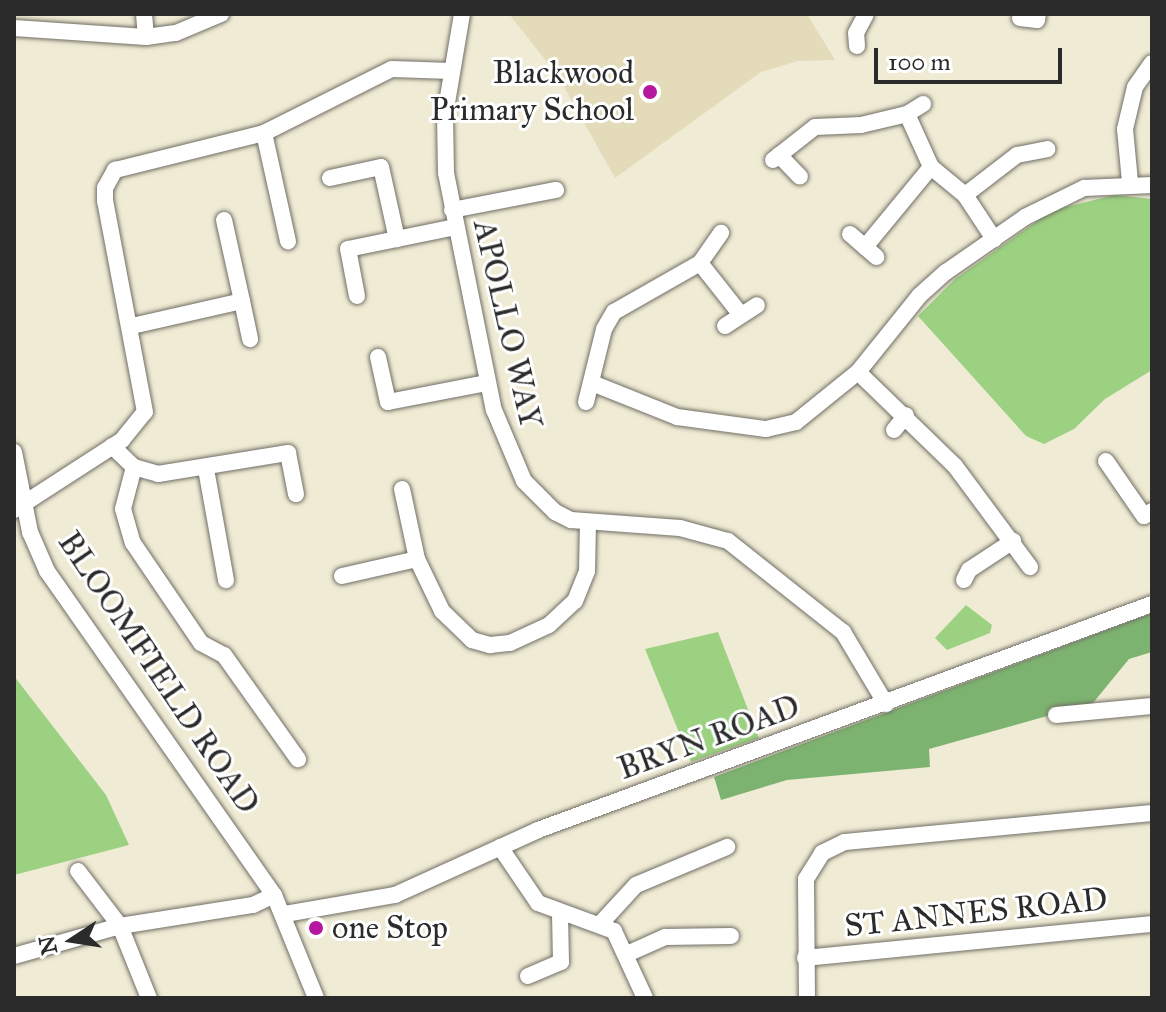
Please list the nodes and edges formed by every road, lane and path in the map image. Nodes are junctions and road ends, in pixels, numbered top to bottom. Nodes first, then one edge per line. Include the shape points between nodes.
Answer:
1 (144, 14) edge
2 (221, 14) edge
3 (462, 14) edge
4 (866, 14) edge
5 (1038, 14) edge
6 (1020, 18) dead end
7 (14, 28) edge
8 (146, 37) junction
9 (857, 46) dead end
10 (1152, 63) edge
11 (452, 71) junction
12 (923, 104) dead end
13 (907, 114) junction
14 (264, 133) junction
15 (1047, 149) dead end
16 (931, 167) junction
17 (800, 177) dead end
18 (330, 178) dead end
19 (1130, 182) junction
20 (1152, 185) edge
21 (556, 190) dead end
22 (965, 195) junction
23 (453, 219) junction
24 (224, 220) dead end
25 (721, 233) dead end
26 (850, 234) dead end
27 (397, 239) junction
28 (994, 239) junction
29 (288, 241) dead end
30 (700, 263) junction
31 (357, 296) dead end
32 (242, 301) junction
33 (757, 305) dead end
34 (741, 315) junction
35 (132, 326) junction
36 (725, 326) dead end
37 (250, 339) dead end
38 (378, 357) dead end
39 (858, 372) junction
40 (487, 383) junction
41 (592, 383) junction
42 (586, 402) dead end
43 (906, 415) junction
44 (894, 430) dead end
45 (112, 446) junction
46 (14, 452) edge
47 (1106, 461) dead end
48 (134, 467) junction
49 (206, 469) junction
50 (402, 489) dead end
51 (296, 494) dead end
52 (18, 507) edge
53 (1152, 511) edge
54 (588, 524) junction
55 (1013, 541) junction
56 (417, 559) junction
57 (1030, 567) dead end
58 (342, 576) dead end
59 (226, 580) dead end
60 (964, 580) dead end
61 (1152, 604) edge
62 (886, 704) junction
63 (1152, 706) edge
64 (1056, 715) dead end
65 (298, 759) dead end
66 (1152, 813) edge
67 (500, 847) junction
68 (727, 847) dead end
69 (78, 871) dead end
70 (274, 895) junction
71 (285, 914) junction
72 (560, 915) junction
73 (602, 922) junction
74 (1152, 924) edge
75 (120, 926) junction
76 (731, 936) dead end
77 (627, 954) junction
78 (14, 956) edge
79 (805, 958) junction
80 (528, 976) dead end
81 (149, 998) edge
82 (316, 998) edge
83 (645, 998) edge
84 (807, 998) edge

1 - 8 street
2 - 8 street via 176,33
3 - 11 street, APOLLO WAY
4 - 9 street via 856,33
5 - 6 street via 1037,20
7 - 8 street
10 - 19 street via 1135,87 1125,129
11 - 14 street via 392,69
11 - 23 street, APOLLO WAY via 445,144
12 - 13 street
13 - 16 street
13 - 17 street via 861,125 815,127 776,158
14 - 29 street
14 - 35 street via 125,164 108,179 105,201
15 - 22 street via 1017,155
16 - 22 street
16 - 26 street via 870,252
18 - 27 street via 381,167
19 - 20 street
19 - 28 street via 1084,188
21 - 23 street
22 - 28 street
23 - 27 street
23 - 40 street, APOLLO WAY
24 - 32 street
25 - 30 street
27 - 31 street via 348,249
28 - 39 street via 919,296
30 - 34 street
30 - 41 street via 614,312 604,329
32 - 35 street
32 - 37 street
33 - 34 street
34 - 36 street
35 - 45 street via 145,412 132,432
38 - 40 street via 388,402
39 - 41 street via 796,422 766,429 677,417
39 - 43 street
40 - 54 street, APOLLO WAY via 501,435 524,481 555,512
41 - 42 street
43 - 44 street
43 - 55 street via 955,466
45 - 48 street
45 - 52 street
46 - 52 street, BLOOMFIELD ROAD
47 - 53 street via 1144,516
48 - 49 street via 158,474
48 - 65 street via 123,509 133,543 201,643 224,655
49 - 51 street via 288,453
49 - 59 street
50 - 56 street
52 - 70 street, BLOOMFIELD ROAD via 47,571
54 - 56 street via 587,571 575,601 549,625 510,643 490,645 457,627
54 - 62 street, APOLLO WAY via 680,528 728,541 843,632
55 - 57 street
55 - 60 street via 969,570
56 - 58 street
61 - 62 street, BRYN ROAD
62 - 67 street, BRYN ROAD
63 - 64 street
66 - 79 street via 845,842 821,854 806,879
67 - 71 street, BRYN ROAD via 395,895
67 - 72 street via 531,895
68 - 73 street via 636,885
69 - 75 street
70 - 71 street, BLOOMFIELD ROAD
70 - 75 street via 253,905
71 - 82 street, BLOOMFIELD ROAD
72 - 73 street
72 - 80 street via 561,962
73 - 77 street
74 - 79 street, ST ANNES ROAD
75 - 78 street
75 - 81 street
76 - 77 street via 665,937
77 - 83 street
79 - 84 street

